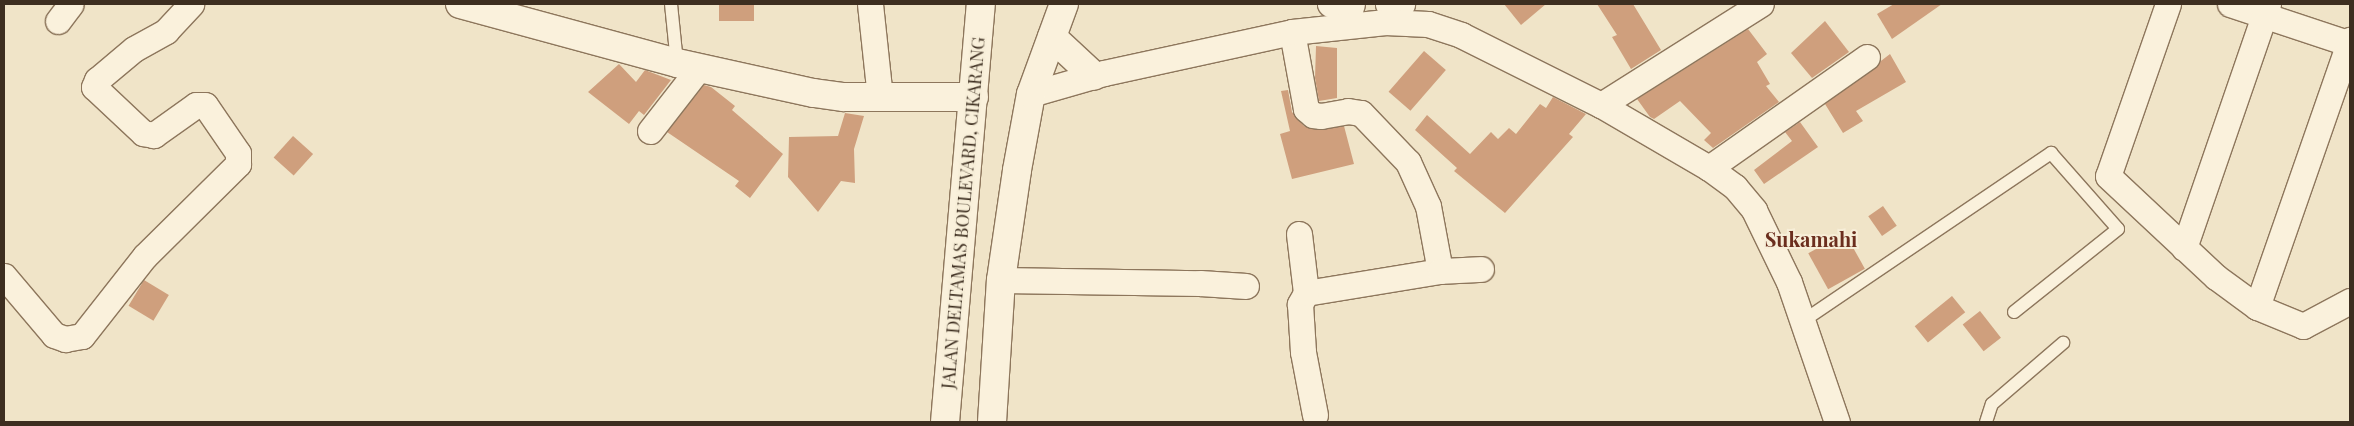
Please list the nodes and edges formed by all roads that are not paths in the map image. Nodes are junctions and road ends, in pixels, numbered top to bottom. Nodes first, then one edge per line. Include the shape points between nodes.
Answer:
1 (191, 4) edge
2 (460, 4) edge
3 (670, 4) edge
4 (870, 4) edge
5 (981, 4) edge
6 (1064, 4) edge
7 (1330, 4) edge
8 (1352, 4) edge
9 (1388, 4) edge
10 (1402, 4) edge
11 (1761, 4) edge
12 (2168, 4) edge
13 (2230, 4) edge
14 (2266, 10) edge
15 (1292, 32) junction
16 (1052, 37) junction
17 (2350, 43) edge
18 (1867, 57) dead end
19 (688, 66) junction
20 (1094, 76) junction
21 (1031, 94) junction
22 (880, 97) junction
23 (974, 97) junction
24 (1601, 106) junction
25 (650, 131) dead end
26 (1709, 168) junction
27 (1299, 234) dead end
28 (2184, 248) junction
29 (1481, 269) dead end
30 (1440, 271) junction
31 (4, 276) edge
32 (1001, 280) junction
33 (1246, 286) dead end
34 (1306, 293) junction
35 (2350, 302) edge
36 (2257, 307) junction
37 (2014, 312) dead end
38 (1804, 321) junction
39 (2063, 344) dead end
40 (1314, 415) dead end
41 (945, 422) edge
42 (992, 422) edge
43 (1837, 422) edge
44 (1986, 422) edge

1 - 31 street via 166,30 134,49 97,80 94,88 143,133 154,135 196,105 205,105 238,153 238,164 145,256 89,330 75,339 54,335
2 - 19 street
3 - 19 lane
4 - 22 street
5 - 23 street, JALAN DELTAMAS BOULEVARD, CIKARANG
6 - 16 street
7 - 8 street via 1350,10
9 - 10 street via 1397,7
11 - 24 street
12 - 28 street via 2108,176
13 - 14 street
14 - 17 street
14 - 28 street
15 - 20 street
15 - 24 street via 1384,22 1428,24 1491,48
15 - 30 street via 1306,109 1321,116 1348,111 1361,113 1408,162 1428,206
16 - 20 street
16 - 21 street
17 - 36 street
18 - 26 street
19 - 22 street via 814,94
19 - 25 street
20 - 21 street
21 - 32 street
22 - 23 street
23 - 41 street, JALAN DELTAMAS BOULEVARD, CIKARANG
24 - 26 street
26 - 38 street via 1735,187 1754,210
27 - 34 street
28 - 36 street
29 - 30 street
30 - 34 street
32 - 33 street
32 - 42 street
34 - 40 street via 1300,304 1303,352
35 - 36 street via 2303,326
37 - 38 lane via 2118,229 2051,153
38 - 43 street via 1822,386
39 - 44 lane via 1992,404

